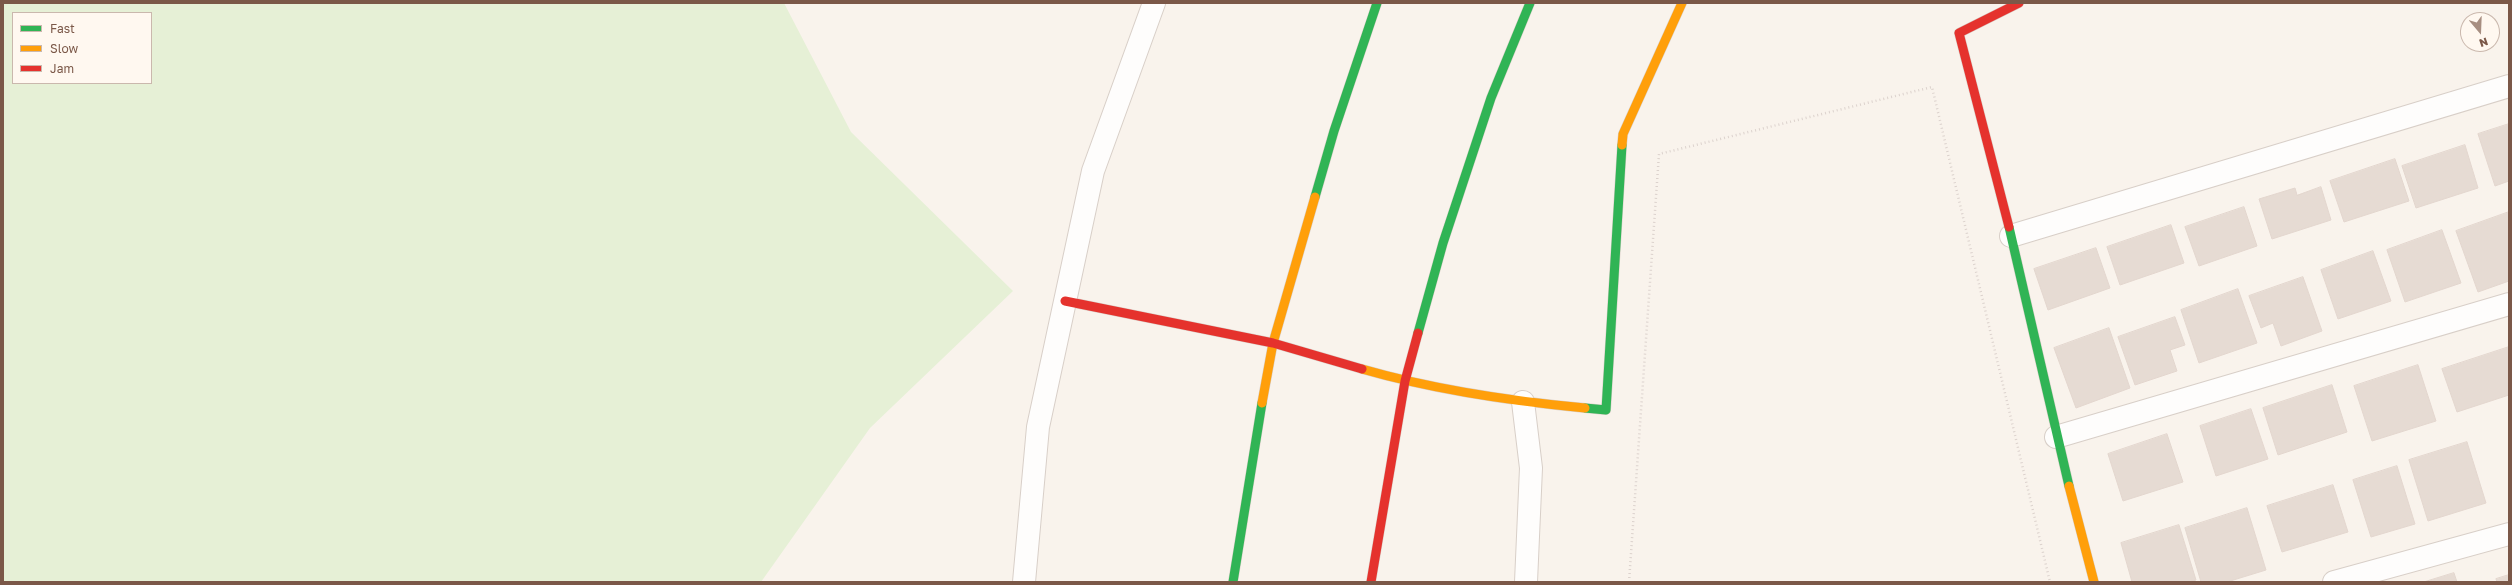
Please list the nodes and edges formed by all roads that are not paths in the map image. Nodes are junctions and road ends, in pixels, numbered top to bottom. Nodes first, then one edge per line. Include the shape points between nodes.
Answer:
1 (1154, 3) edge
2 (1377, 3) edge
3 (1530, 3) edge
4 (2019, 3) edge
5 (1676, 5) edge
6 (2509, 86) edge
7 (2010, 236) junction
8 (1065, 301) junction
9 (2509, 304) edge
10 (1273, 343) junction
11 (1405, 381) junction
12 (1523, 402) junction
13 (2056, 437) junction
14 (2509, 534) edge
15 (1024, 582) edge
16 (1233, 582) edge
17 (1371, 582) edge
18 (1526, 582) edge
19 (2094, 582) edge
20 (2334, 582) edge

1 - 8 street via 1093,171
2 - 10 street via 1334,131
3 - 11 street via 1491,98 1444,243
4 - 7 street via 1959,33
5 - 12 street via 1624,134 1606,410
6 - 7 street
7 - 13 street
8 - 10 street
8 - 15 street via 1038,427
9 - 13 street
10 - 11 street
10 - 16 street
11 - 12 street
11 - 17 street
12 - 18 street via 1531,468
13 - 19 street
14 - 20 street

